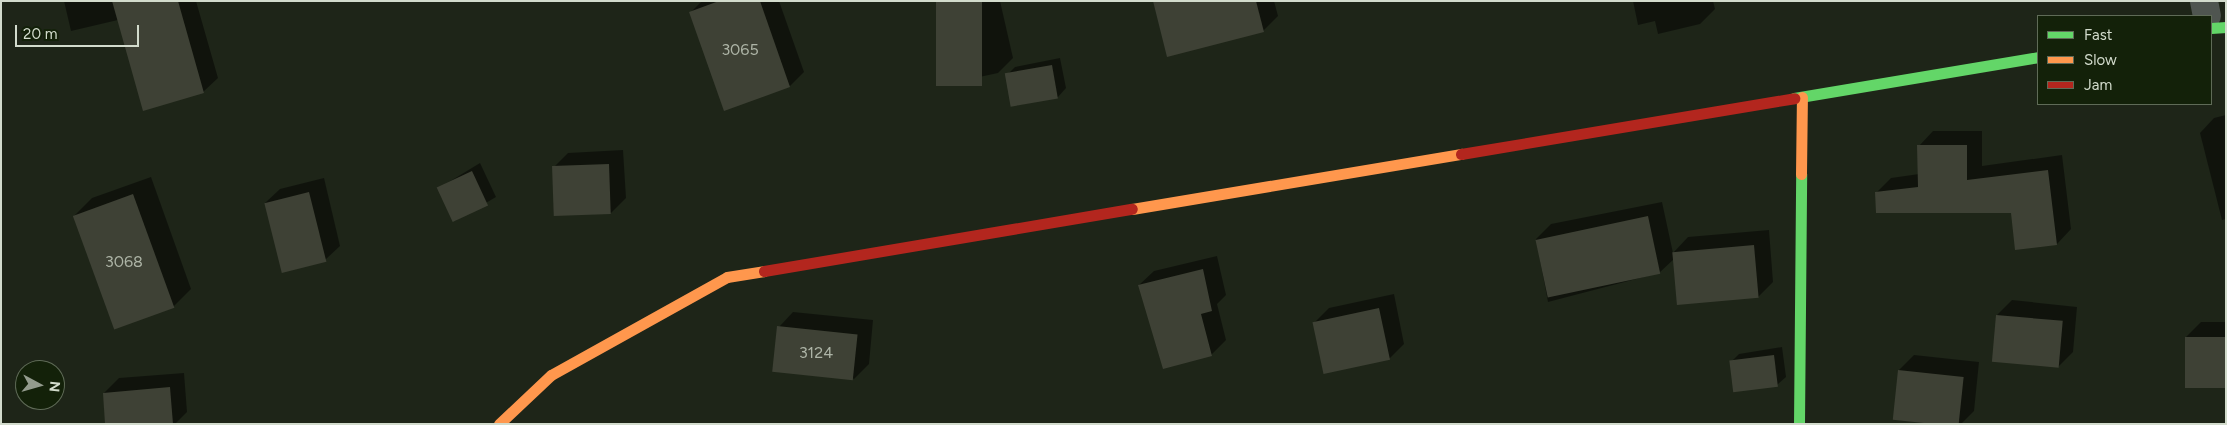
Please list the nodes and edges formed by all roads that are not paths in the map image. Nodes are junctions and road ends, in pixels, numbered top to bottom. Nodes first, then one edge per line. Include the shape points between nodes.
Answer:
1 (2204, 1) edge
2 (2207, 15) edge
3 (2226, 27) edge
4 (2212, 28) edge
5 (2037, 57) edge
6 (1802, 97) junction
7 (499, 424) edge
8 (1799, 424) edge

1 - 2 street
3 - 4 street
5 - 6 street
6 - 7 street via 727,277 551,375
6 - 8 street

